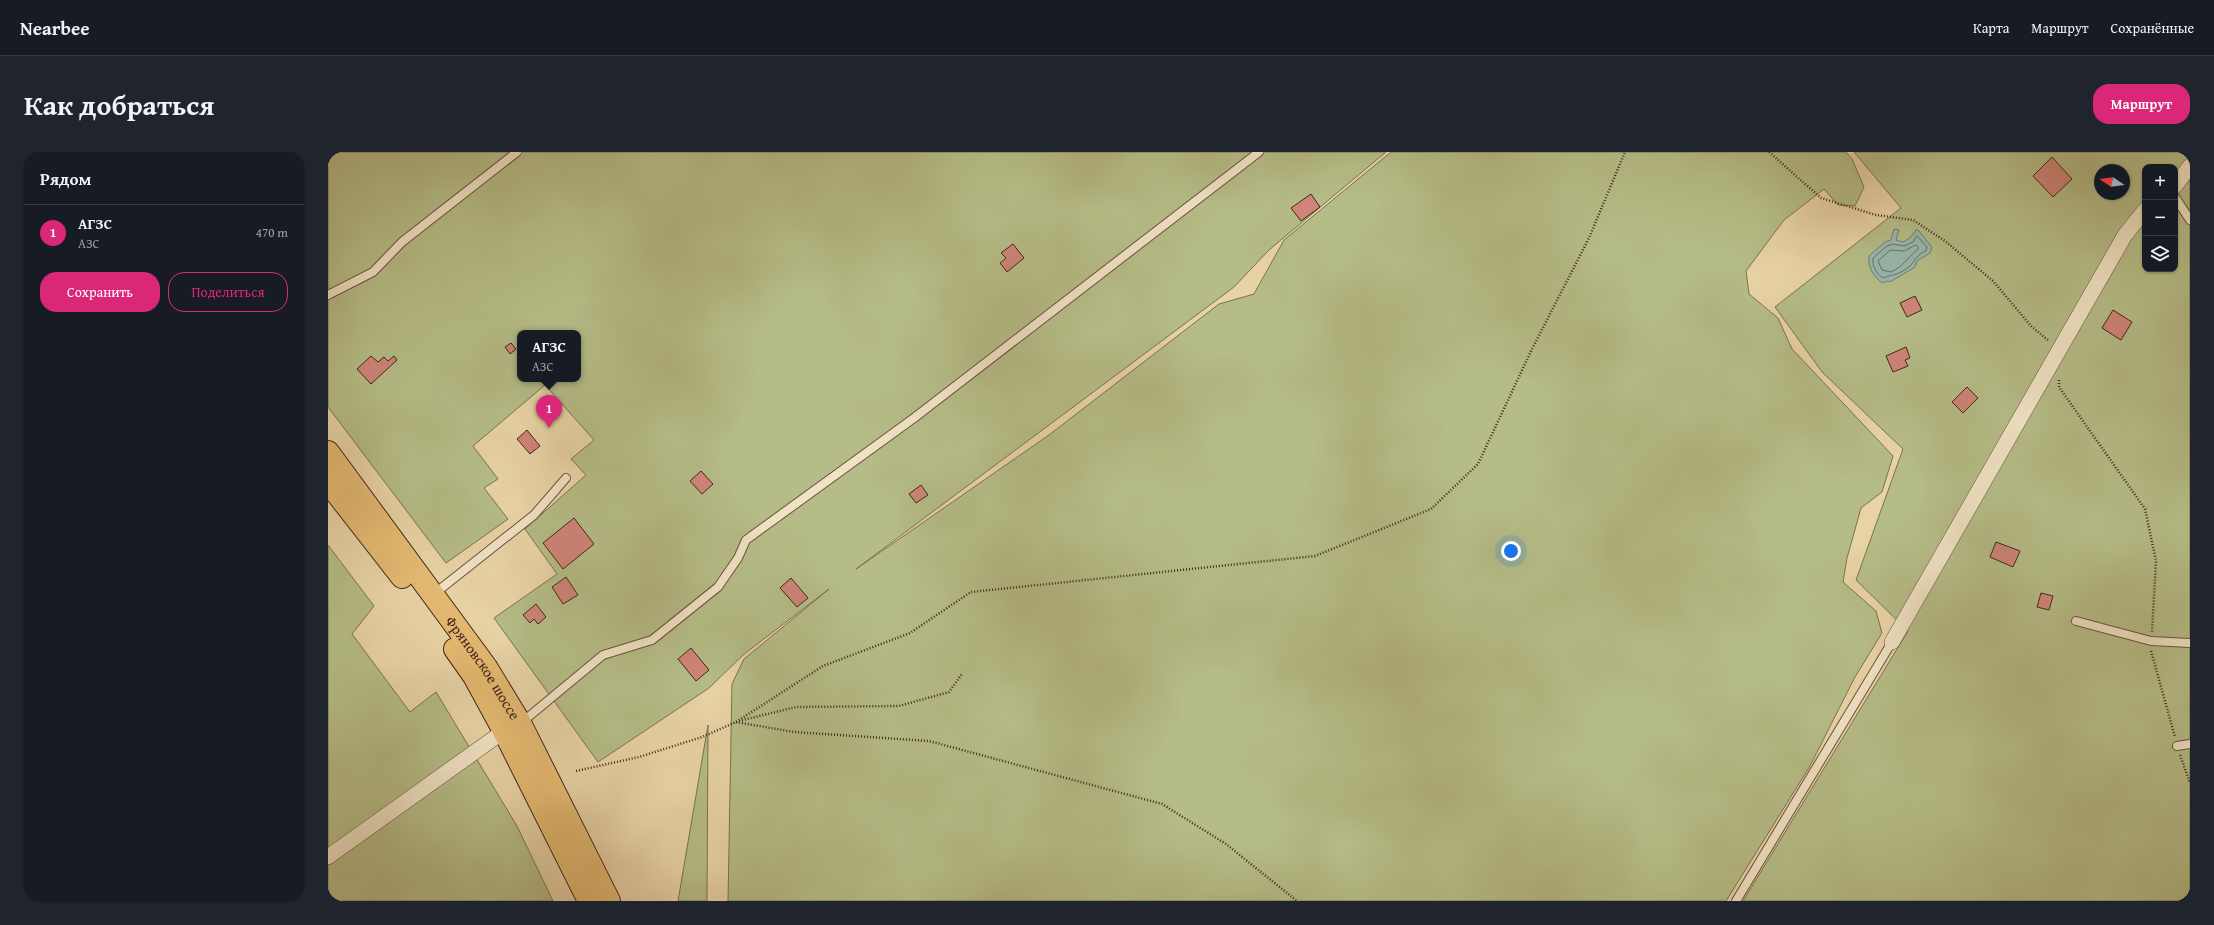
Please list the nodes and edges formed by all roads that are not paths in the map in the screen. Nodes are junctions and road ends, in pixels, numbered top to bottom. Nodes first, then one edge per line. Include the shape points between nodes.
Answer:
1 (517, 152) edge
2 (1258, 152) edge
3 (2190, 166) edge
4 (2178, 182) edge
5 (2177, 200) edge
6 (2142, 214) edge
7 (2190, 220) edge
8 (328, 294) edge
9 (328, 452) edge
10 (566, 478) dead end
11 (328, 482) edge
12 (433, 595) junction
13 (2076, 621) dead end
14 (1892, 642) joint
15 (2190, 643) edge
16 (512, 727) junction
17 (2190, 744) edge
18 (2177, 746) road end
19 (328, 857) edge
20 (589, 901) edge
21 (608, 901) edge
22 (1736, 901) edge

1 - 8 lane via 402,242 374,272
2 - 16 lane via 914,418 746,540 738,558 718,587 652,640 603,655
3 - 4 street
5 - 7 lane
6 - 14 street via 2125,235
9 - 12 main road, Фряновское шоссе
10 - 12 lane via 534,514
11 - 16 main road, Фряновское шоссе via 420,599
12 - 16 main road, Фряновское шоссе via 486,667
13 - 15 lane via 2151,640
14 - 22 lane
16 - 19 street
16 - 20 main road, Фряновское шоссе
16 - 21 main road, Фряновское шоссе
17 - 18 lane

